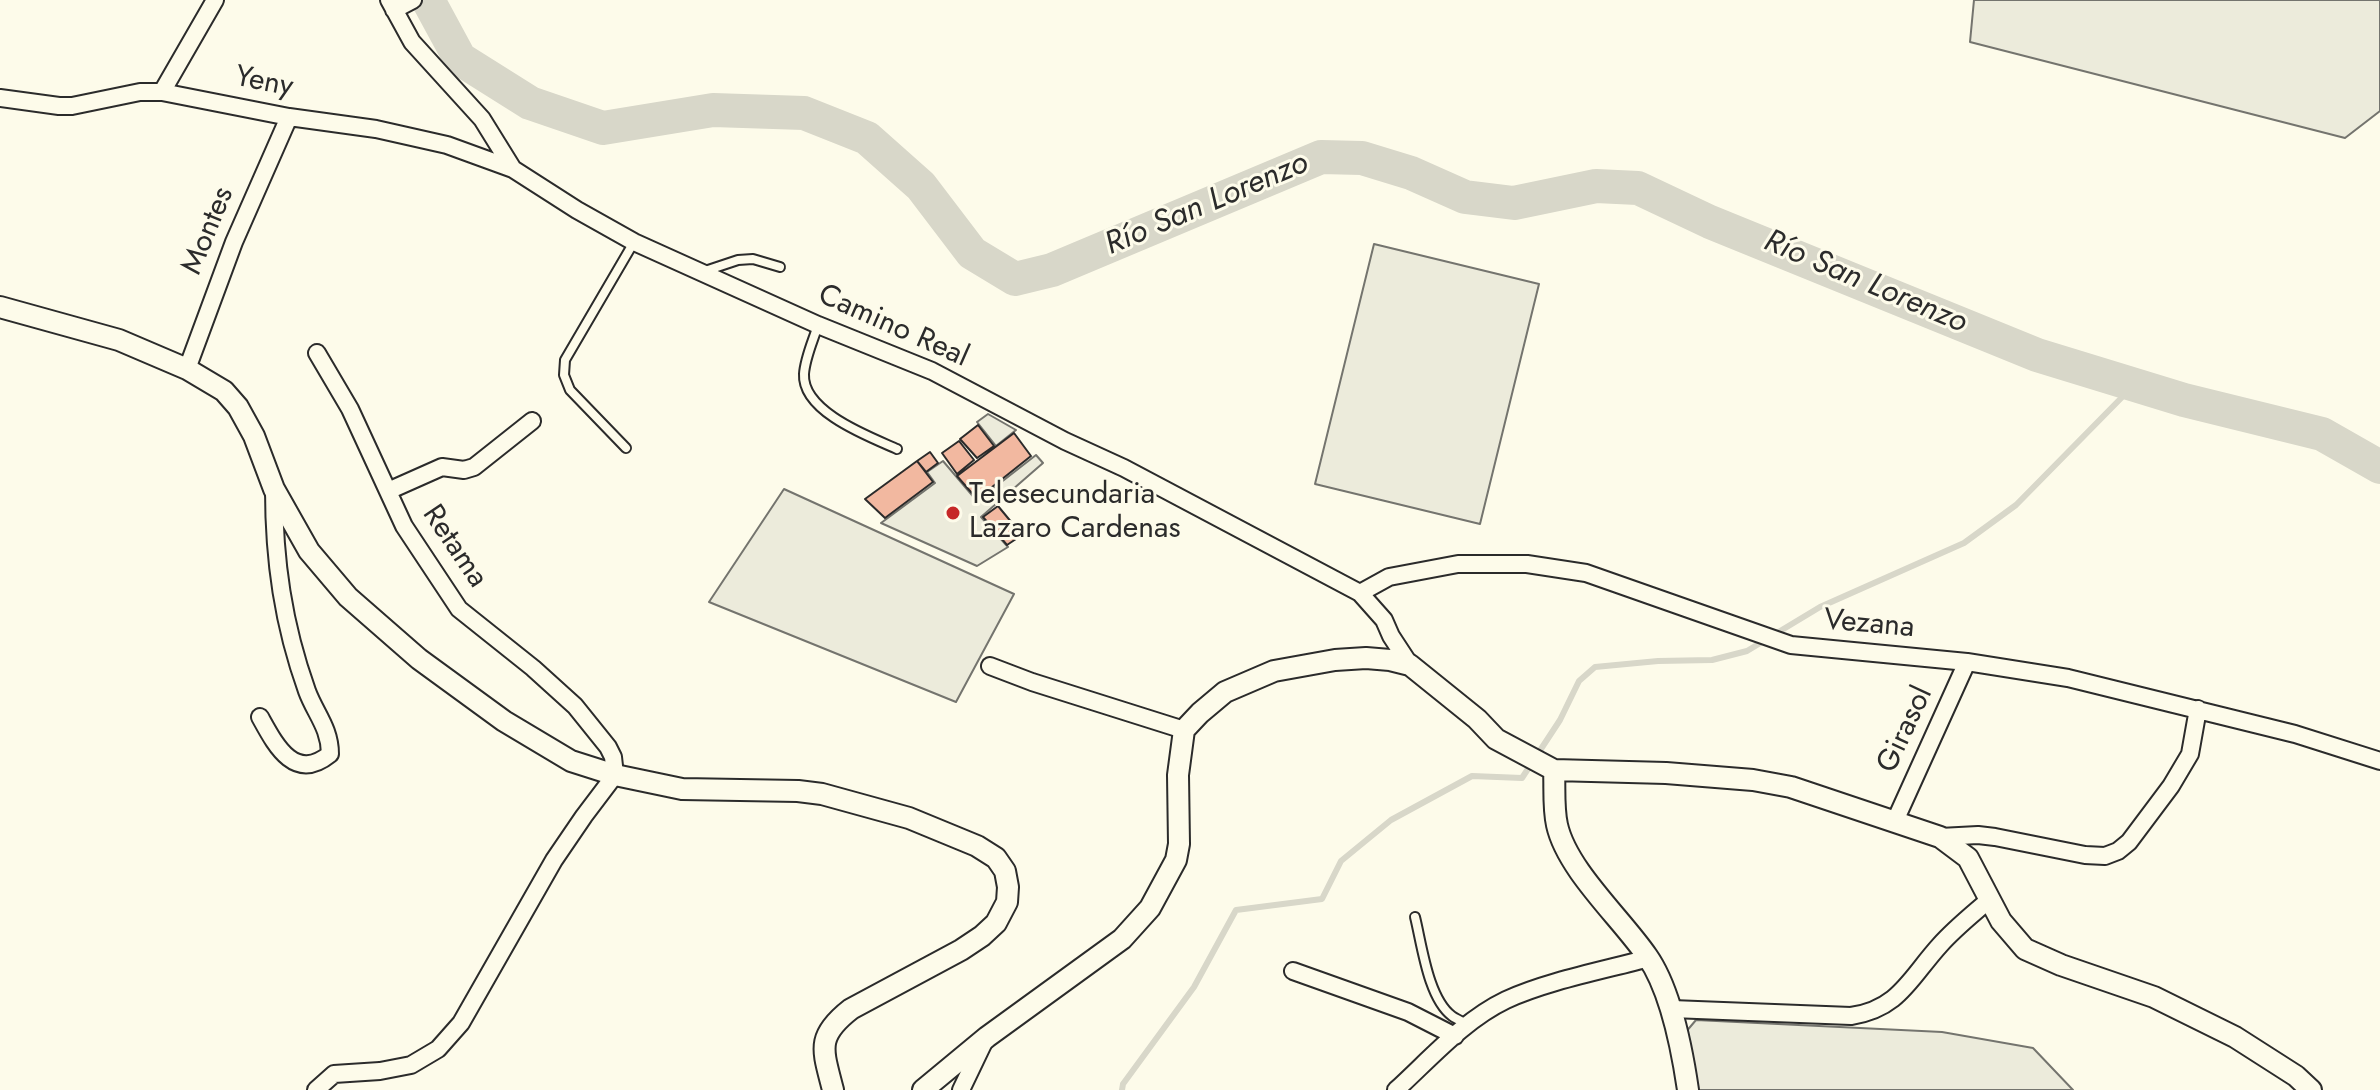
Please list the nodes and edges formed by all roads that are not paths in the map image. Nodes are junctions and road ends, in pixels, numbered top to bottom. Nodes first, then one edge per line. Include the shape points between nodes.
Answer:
1 (215, 0) edge
2 (413, 0) edge
3 (391, 5) edge
4 (162, 92) junction
5 (0, 98) edge
6 (289, 117) junction
7 (513, 169) junction
8 (634, 242) junction
9 (780, 267) dead end
10 (701, 272) junction
11 (0, 307) edge
12 (818, 325) junction
13 (317, 353) dead end
14 (187, 369) junction
15 (532, 421) dead end
16 (626, 448) dead end
17 (897, 449) dead end
18 (274, 489) junction
19 (388, 491) junction
20 (1360, 593) junction
21 (1967, 662) junction
22 (1410, 665) junction
23 (990, 666) dead end
24 (2198, 709) junction
25 (260, 717) dead end
26 (1184, 730) junction
27 (2380, 761) edge
28 (1548, 767) junction
29 (615, 775) junction
30 (1895, 821) junction
31 (1940, 837) junction
32 (1990, 899) junction
33 (1415, 917) dead end
34 (1649, 958) junction
35 (1293, 971) dead end
36 (1672, 1009) junction
37 (1469, 1025) junction
38 (1455, 1036) junction
39 (987, 1037) junction
40 (316, 1090) edge
41 (833, 1090) edge
42 (923, 1090) edge
43 (961, 1090) edge
44 (1396, 1090) edge
45 (1688, 1090) edge
46 (2311, 1090) edge

1 - 4 street
2 - 3 street
3 - 7 street, Camino Real via 412,42 482,119
4 - 5 street, Yeny via 72,106
4 - 6 street, Yeny
6 - 7 street, Yeny via 447,145
6 - 14 street, Montes via 234,242
7 - 8 street, Camino Real
8 - 10 street, Camino Real
8 - 16 lane via 565,360 564,375 570,390
9 - 10 lane via 753,259
10 - 12 street, Camino Real
11 - 14 street via 119,340
12 - 17 lane via 804,376 807,388 850,429
12 - 20 street, Camino Real via 932,371
13 - 19 street, Retama
14 - 18 street via 224,391 238,407
15 - 19 street via 474,467 442,467
18 - 25 street via 283,604 308,693 325,724 330,754 317,762 295,762 279,751
18 - 29 street via 329,576 419,659 504,721 571,761
19 - 29 street, Retama via 404,526 459,609 575,706 608,747
20 - 21 street, Vezana via 1389,577 1440,566 1527,564 1602,577 1791,645
20 - 22 street, Camino Real via 1384,620
21 - 24 street, Vezana via 2068,678
21 - 30 street, Girasol
22 - 26 street via 1366,658 1274,671 1225,692
22 - 28 street via 1496,739
23 - 26 street
24 - 27 street, Vezana
24 - 31 street via 2190,754 2118,851 2085,855 1995,837
26 - 39 street via 1176,860 1150,908 1122,939
28 - 30 street via 1753,780
28 - 34 street via 1557,826 1568,851
29 - 40 street via 554,860 461,1023 438,1049 411,1065 334,1074
29 - 41 street via 682,789 822,794 922,823 977,846 1005,871 1007,902 989,930 837,1020 828,1032 824,1055
30 - 31 street
31 - 32 street via 1968,858
32 - 36 street via 1954,929 1901,994 1865,1014
32 - 46 street via 2025,949 2167,1003 2235,1037
33 - 37 lane via 1438,999 1450,1015
34 - 36 street
34 - 37 street via 1529,991
35 - 38 street via 1408,1012
36 - 45 street
37 - 38 street
38 - 44 street
39 - 42 street
39 - 43 street

